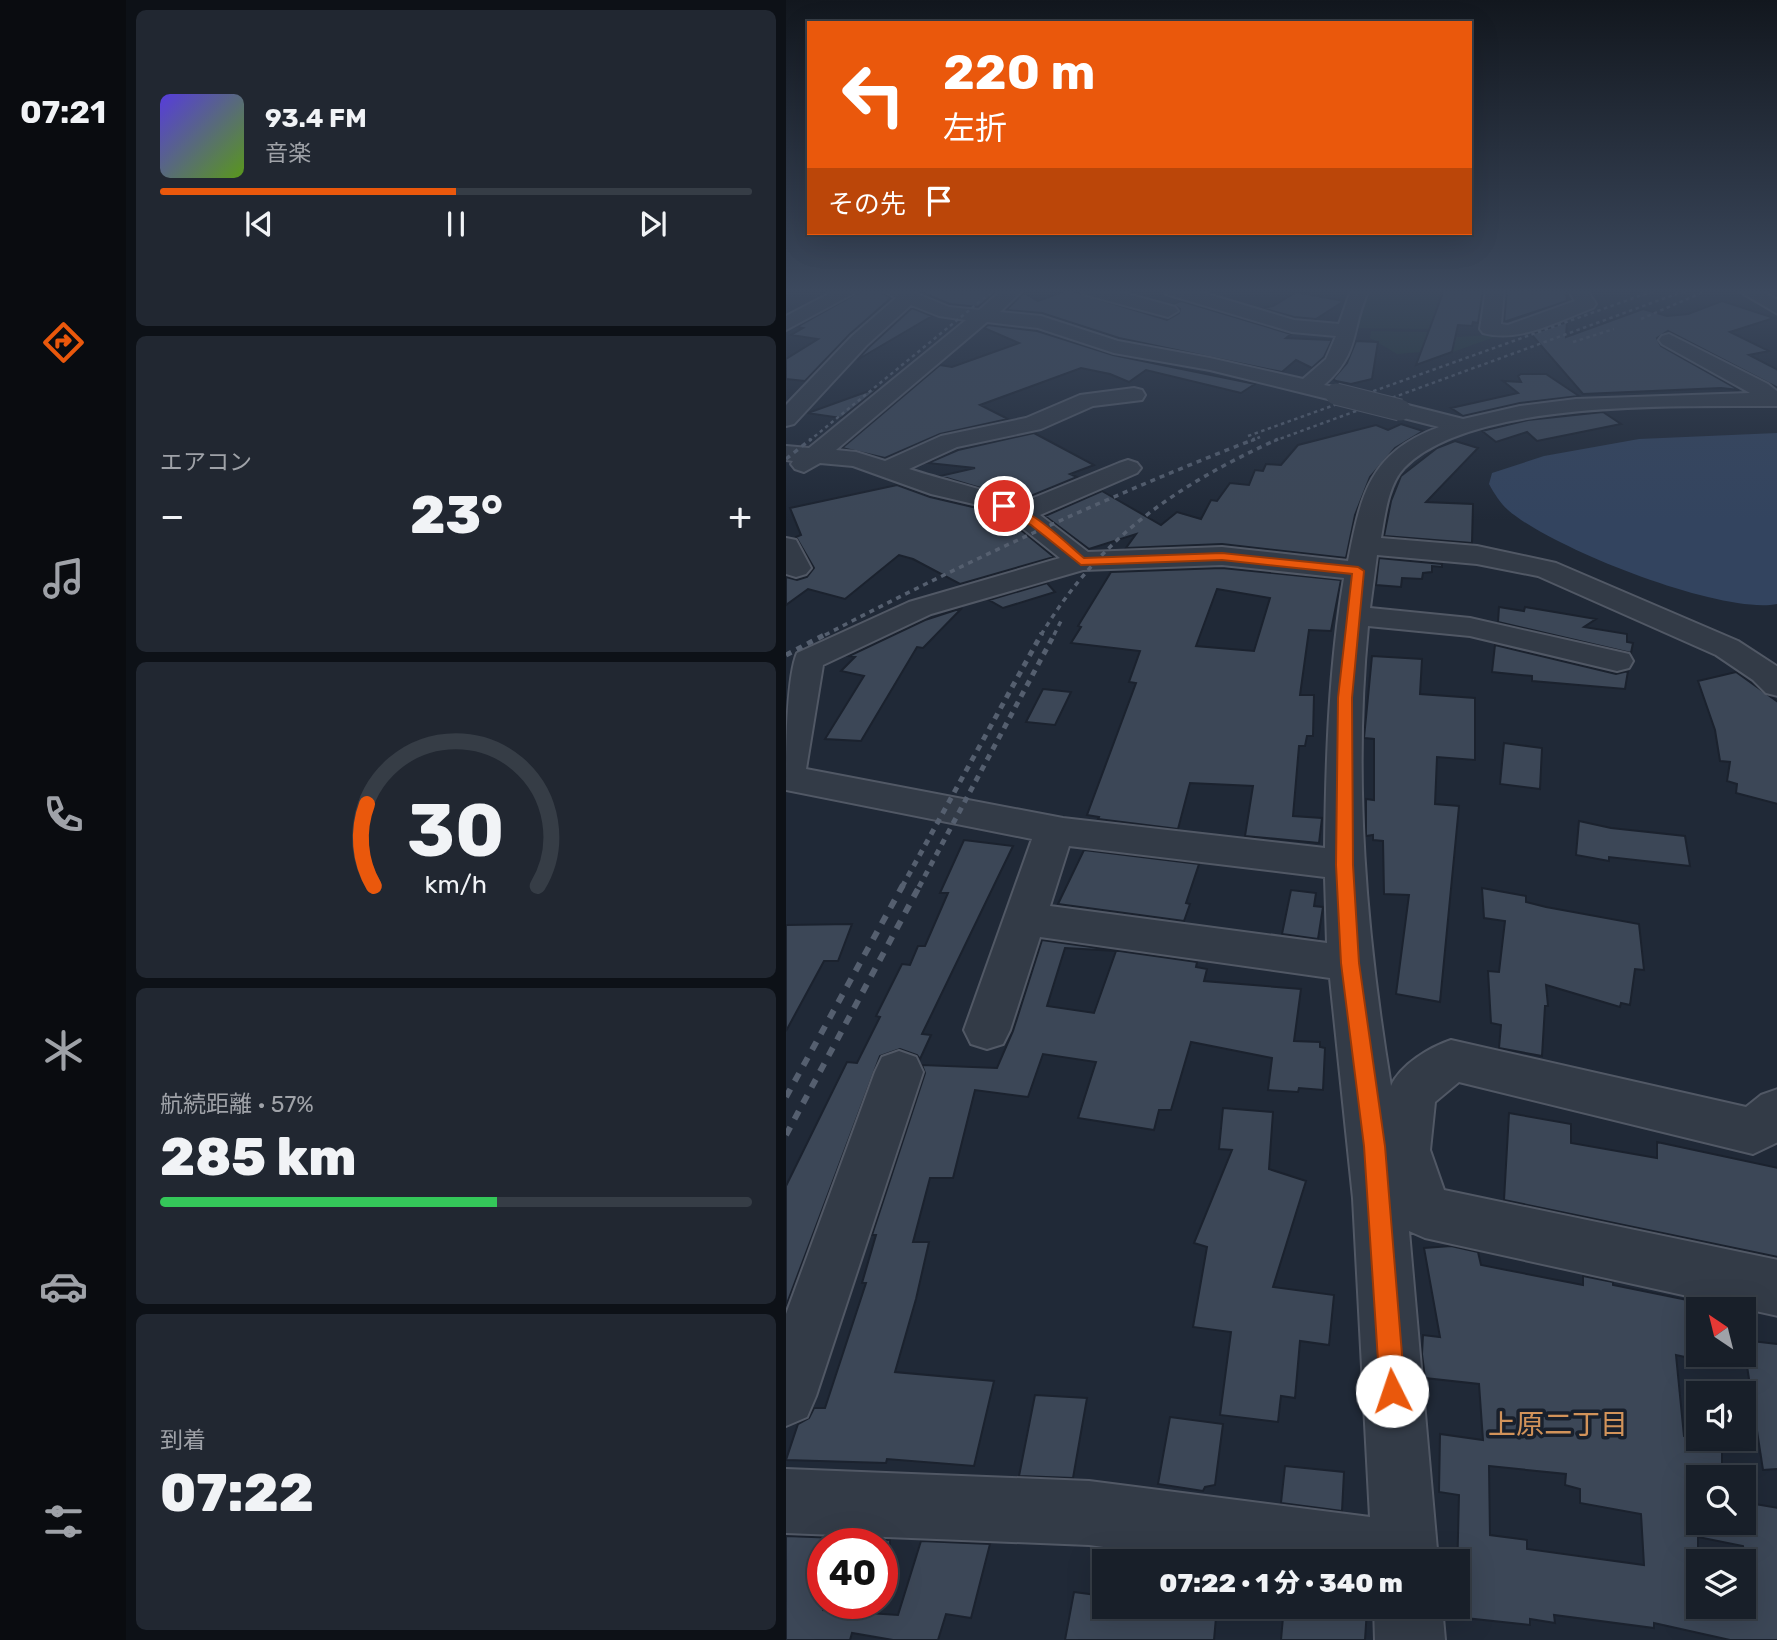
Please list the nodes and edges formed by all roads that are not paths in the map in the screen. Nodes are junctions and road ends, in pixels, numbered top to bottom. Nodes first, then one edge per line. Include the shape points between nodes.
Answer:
1 (834, 367) edge
2 (924, 367) edge
3 (1221, 367) edge
4 (1330, 367) edge
5 (1719, 367) edge
6 (1308, 387) junction
7 (1134, 395) dead end
8 (1773, 399) edge
9 (786, 419) edge
10 (1464, 426) junction
11 (786, 453) edge
12 (813, 457) junction
13 (1128, 468) dead end
14 (887, 469) junction
15 (786, 479) edge
16 (1021, 513) junction
17 (1362, 558) junction
18 (1081, 561) junction
19 (1352, 615) junction
20 (1617, 662) dead end
21 (1777, 686) edge
22 (786, 778) edge
23 (1054, 831) junction
24 (1344, 865) junction
25 (1024, 919) junction
26 (1350, 963) junction
27 (987, 1030) dead end
28 (899, 1072) dead end
29 (1777, 1111) edge
30 (1389, 1148) junction
31 (1777, 1288) edge
32 (786, 1396) edge
33 (786, 1501) edge
34 (1276, 1549) edge
35 (1405, 1549) edge
36 (1409, 1619) edge
37 (1410, 1640) edge

1 - 9 street
2 - 12 street
3 - 6 street
4 - 6 street
5 - 8 street
6 - 10 street, bridge
7 - 14 street via 1088,400 1033,425 950,441
8 - 10 street via 1605,403 1545,409
10 - 17 street via 1397,461 1370,511
11 - 12 street
12 - 14 street via 856,459
12 - 15 street
13 - 16 street
14 - 16 street
16 - 18 street
17 - 18 street
17 - 19 street
17 - 21 street via 1477,555 1546,569 1727,648
18 - 22 street via 920,608 808,660
19 - 20 street via 1470,628
19 - 24 street via 1345,698
22 - 23 street
23 - 24 street
23 - 25 street
24 - 26 street
25 - 26 street
25 - 27 street
26 - 30 street
28 - 32 street
29 - 30 street via 1753,1131 1451,1060 1412,1092
30 - 31 street via 1425,1212
30 - 35 street
33 - 34 street via 1089,1513
36 - 37 street

